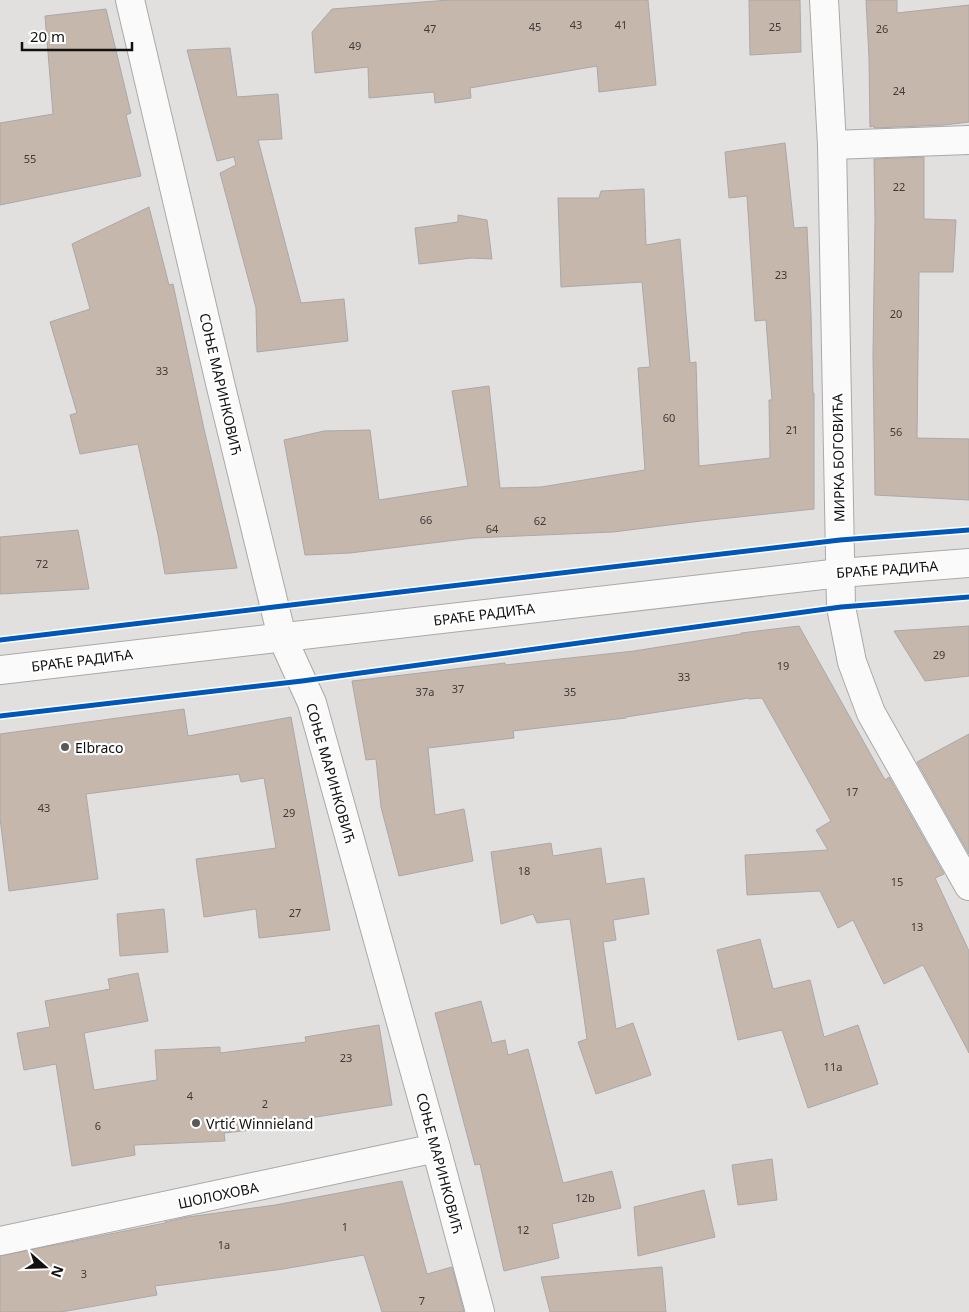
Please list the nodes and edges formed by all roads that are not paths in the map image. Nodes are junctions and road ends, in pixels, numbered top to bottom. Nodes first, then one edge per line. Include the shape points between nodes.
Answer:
1 (130, 0) edge
2 (824, 0) edge
3 (969, 140) edge
4 (832, 145) junction
5 (969, 563) edge
6 (840, 572) junction
7 (282, 637) junction
8 (0, 670) edge
9 (969, 886) edge
10 (436, 1148) junction
11 (0, 1241) edge
12 (480, 1312) edge

1 - 7 street, СОЊЕ МАРИНКОВИЋ
2 - 4 street, МИРКА БОГОВИЋА
3 - 4 street
4 - 6 street, МИРКА БОГОВИЋА
5 - 6 street, БРАЋЕ РАДИЋА
6 - 7 street, БРАЋЕ РАДИЋА
6 - 9 street, МИРКА БОГОВИЋА via 841,606 852,662 871,713
7 - 8 street, БРАЋЕ РАДИЋА
7 - 10 street, СОЊЕ МАРИНКОВИЋ via 312,703
10 - 11 street, ШОЛОХОВА
10 - 12 street, СОЊЕ МАРИНКОВИЋ

